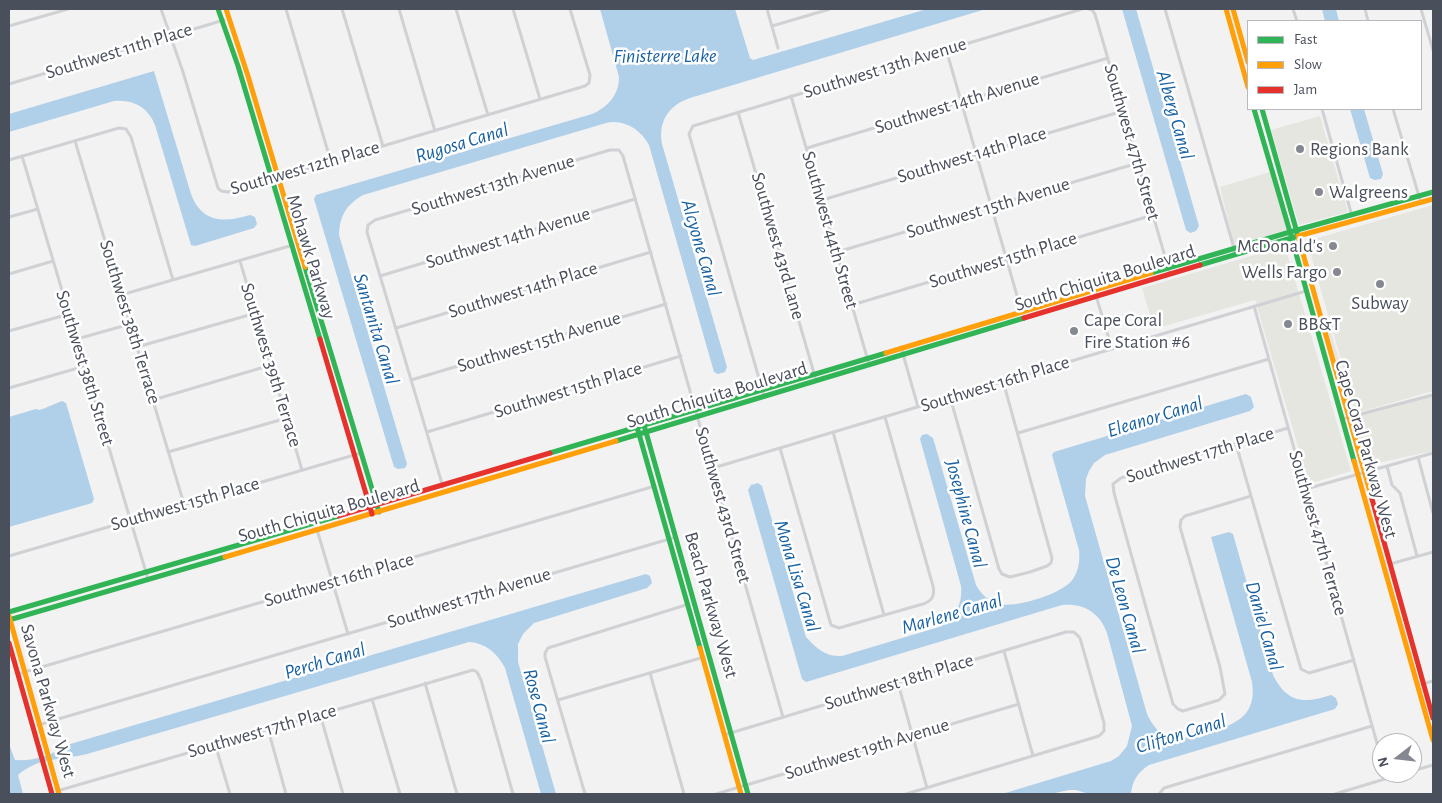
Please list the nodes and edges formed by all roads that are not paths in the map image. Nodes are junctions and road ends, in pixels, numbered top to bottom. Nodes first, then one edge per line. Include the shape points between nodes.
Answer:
1 (68, 9) edge
2 (161, 9) edge
3 (218, 9) edge
4 (226, 9) edge
5 (286, 9) edge
6 (342, 9) edge
7 (399, 9) edge
8 (456, 9) edge
9 (513, 9) edge
10 (570, 9) edge
11 (767, 9) edge
12 (830, 9) edge
13 (1082, 9) edge
14 (1091, 9) edge
15 (1165, 9) edge
16 (1226, 9) edge
17 (1233, 9) edge
18 (1422, 9) edge
19 (825, 10) edge
20 (1228, 18) junction
21 (229, 19) junction
22 (222, 21) junction
23 (9, 26) edge
24 (772, 26) junction
25 (170, 36) junction
26 (778, 48) dead end
27 (946, 49) junction
28 (1433, 50) edge
29 (1108, 58) junction
30 (1247, 58) edge
31 (1247, 60) edge
32 (9, 84) edge
33 (1247, 84) edge
34 (792, 96) junction
35 (540, 99) junction
36 (961, 102) junction
37 (1254, 110) edge
38 (1255, 110) edge
39 (1262, 110) edge
40 (1322, 110) edge
41 (1394, 110) edge
42 (1123, 111) junction
43 (738, 112) junction
44 (488, 115) junction
45 (435, 131) junction
46 (75, 141) junction
47 (383, 146) junction
48 (806, 148) junction
49 (618, 150) joint
50 (976, 154) junction
51 (1274, 154) junction
52 (22, 156) junction
53 (9, 160) edge
54 (331, 162) junction
55 (1138, 163) junction
56 (279, 178) junction
57 (272, 180) junction
58 (1433, 192) edge
59 (1419, 196) junction
60 (635, 199) junction
61 (1433, 199) edge
62 (822, 200) junction
63 (1421, 203) junction
64 (991, 206) junction
65 (38, 209) junction
66 (1352, 215) junction
67 (1153, 216) junction
68 (9, 217) edge
69 (1353, 222) junction
70 (1297, 230) junction
71 (1290, 232) junction
72 (1298, 236) junction
73 (1291, 238) junction
74 (298, 244) junction
75 (292, 246) junction
76 (1234, 248) junction
77 (650, 252) junction
78 (837, 252) junction
79 (1236, 255) junction
80 (1006, 259) junction
81 (53, 261) junction
82 (240, 261) junction
83 (1168, 267) junction
84 (9, 274) edge
85 (1170, 274) junction
86 (380, 276) junction
87 (173, 280) junction
88 (1094, 290) junction
89 (1306, 291) junction
90 (121, 295) junction
91 (1096, 296) junction
92 (666, 304) junction
93 (852, 305) junction
94 (1254, 306) junction
95 (1310, 308) junction
96 (1022, 311) junction
97 (256, 313) junction
98 (69, 314) junction
99 (1023, 318) junction
100 (130, 324) junction
101 (396, 328) junction
102 (9, 331) edge
103 (1326, 332) junction
104 (77, 339) junction
105 (1320, 343) junction
106 (137, 347) junction
107 (901, 347) junction
108 (1112, 349) junction
109 (903, 354) junction
110 (681, 356) junction
111 (867, 358) junction
112 (1269, 359) junction
113 (869, 364) junction
114 (85, 366) junction
115 (271, 366) junction
116 (815, 373) junction
117 (1338, 374) junction
118 (411, 380) junction
119 (816, 380) junction
120 (1003, 381) junction
121 (9, 388) edge
122 (762, 389) junction
123 (1433, 395) edge
124 (764, 396) junction
125 (950, 397) junction
126 (153, 400) junction
127 (918, 407) junction
128 (696, 409) junction
129 (698, 416) junction
130 (885, 417) junction
131 (1350, 417) junction
132 (287, 418) junction
133 (1342, 419) junction
134 (644, 425) junction
135 (637, 427) junction
136 (1288, 428) junction
137 (427, 432) junction
138 (646, 432) junction
139 (833, 432) junction
140 (639, 433) junction
141 (1018, 433) junction
142 (1236, 444) junction
143 (780, 448) junction
144 (168, 452) junction
145 (361, 453) junction
146 (1433, 453) edge
147 (354, 455) junction
148 (1418, 457) junction
149 (1386, 466) junction
150 (713, 468) junction
151 (302, 470) junction
152 (1361, 473) junction
153 (661, 484) junction
154 (443, 485) junction
155 (654, 486) junction
156 (1306, 489) junction
157 (444, 492) junction
158 (1251, 496) junction
159 (184, 504) junction
160 (377, 505) junction
161 (370, 507) junction
162 (379, 512) junction
163 (1433, 513) edge
164 (372, 514) junction
165 (130, 520) junction
166 (315, 523) junction
167 (317, 530) junction
168 (676, 537) junction
169 (669, 539) junction
170 (1433, 552) edge
171 (9, 556) edge
172 (1417, 556) junction
173 (1390, 564) junction
174 (146, 572) junction
175 (148, 579) junction
176 (332, 582) junction
177 (694, 603) junction
178 (688, 605) junction
179 (884, 615) junction
180 (9, 617) edge
181 (348, 634) junction
182 (9, 643) edge
183 (1004, 651) junction
184 (709, 656) junction
185 (702, 658) junction
186 (1354, 660) junction
187 (24, 672) junction
188 (650, 673) junction
189 (18, 674) junction
190 (1433, 681) edge
191 (425, 683) junction
192 (898, 683) junction
193 (1421, 685) junction
194 (372, 699) junction
195 (558, 700) junction
196 (1019, 704) junction
197 (320, 714) junction
198 (783, 717) junction
199 (1433, 718) edge
200 (39, 724) junction
201 (32, 726) junction
202 (1372, 726) junction
203 (268, 729) junction
204 (731, 733) junction
205 (1374, 733) edge
206 (724, 735) junction
207 (913, 736) junction
208 (1433, 740) edge
209 (215, 744) junction
210 (1034, 756) junction
211 (1372, 783) edge
212 (746, 785) junction
213 (739, 787) junction
214 (928, 788) junction
215 (59, 793) edge
216 (1160, 793) edge
217 (52, 794) edge
218 (230, 794) edge
219 (286, 794) edge
220 (343, 794) edge
221 (400, 794) edge
222 (457, 794) edge
223 (514, 794) edge
224 (585, 794) edge
225 (684, 794) edge
226 (716, 794) edge
227 (741, 794) edge
228 (748, 794) edge
229 (906, 794) edge
230 (1335, 794) edge

1 - 23 street
2 - 25 street
3 - 22 street, Mohawk Parkway
4 - 21 street, Mohawk Parkway
5 - 54 street
6 - 47 street
7 - 45 street
8 - 44 street
9 - 35 street
10 - 35 street, Southwest 12th Place via 589,70 589,83
11 - 24 street
12 - 19 street
13 - 27 street, Southwest 13th Avenue
14 - 29 street, Southwest 47th Street
15 - 76 street
16 - 20 street
17 - 30 street
18 - 28 street
19 - 24 street
20 - 31 street via 1232,19
20 - 33 street
21 - 22 street, Southwest 11th Place
21 - 56 street, Mohawk Parkway
22 - 25 street, Southwest 11th Place
22 - 57 street, Mohawk Parkway
24 - 26 street
25 - 32 street, Southwest 11th Place
25 - 57 street, Southwest 12th Place via 218,188 228,192
27 - 34 street, Southwest 13th Avenue
27 - 36 street
29 - 36 street, Southwest 14th Avenue
29 - 42 street, Southwest 47th Street
34 - 43 street, Southwest 13th Avenue
34 - 48 street, Southwest 44th Street
35 - 44 street, Southwest 12th Place
36 - 48 street, Southwest 14th Avenue
36 - 50 street
37 - 71 street, Cape Coral Parkway West
38 - 51 street
39 - 51 street, Cape Coral Parkway West
40 - 66 street
41 - 59 street
42 - 50 street, Southwest 14th Place
42 - 55 street, Southwest 47th Street
43 - 116 street, Southwest 43rd Lane
43 - 122 street, Southwest 13th Avenue via 697,124 689,134
44 - 45 street, Southwest 12th Place
45 - 47 street, Southwest 12th Place
46 - 52 street
46 - 87 street via 119,128 126,130 131,137
46 - 90 street, Southwest 38th Terrace
47 - 54 street, Southwest 12th Place
48 - 62 street, Southwest 44th Street
49 - 60 street, Southwest 43rd Street via 623,156
49 - 86 street, Southwest 13th Avenue via 375,220 368,225 367,232
50 - 62 street, Southwest 14th Place
50 - 64 street
51 - 70 street, Cape Coral Parkway West
52 - 53 street
52 - 65 street, Southwest 38th Street
54 - 56 street, Southwest 12th Place
55 - 64 street, Southwest 15th Avenue
55 - 67 street, Southwest 47th Street
56 - 57 street, Southwest 12th Place
56 - 74 street, Mohawk Parkway
57 - 75 street, Mohawk Parkway
58 - 59 street, South Chiquita Boulevard
59 - 63 street
59 - 66 street, South Chiquita Boulevard
60 - 77 street, Southwest 43rd Street
60 - 86 street, Southwest 14th Avenue
61 - 63 street, South Chiquita Boulevard
62 - 78 street, Southwest 44th Street
63 - 69 street, South Chiquita Boulevard
64 - 78 street, Southwest 15th Avenue
64 - 80 street
65 - 68 street
65 - 81 street, Southwest 38th Street
66 - 69 street
66 - 70 street, South Chiquita Boulevard
67 - 80 street, Southwest 15th Place
67 - 83 street, Southwest 47th Street
69 - 72 street, South Chiquita Boulevard
70 - 71 street, South Chiquita Boulevard
70 - 72 street, Cape Coral Parkway West
71 - 73 street, Cape Coral Parkway West
71 - 76 street, South Chiquita Boulevard
72 - 73 street, South Chiquita Boulevard
72 - 103 street, Cape Coral Parkway West
73 - 79 street, South Chiquita Boulevard
73 - 89 street, Cape Coral Parkway West
74 - 75 street
74 - 145 street, Mohawk Parkway
75 - 82 street
75 - 147 street, Mohawk Parkway
76 - 79 street
76 - 83 street, South Chiquita Boulevard
77 - 92 street, Southwest 43rd Street
77 - 101 street, Southwest 14th Place
78 - 93 street, Southwest 44th Street
79 - 85 street, South Chiquita Boulevard
80 - 93 street, Southwest 15th Place
80 - 96 street
81 - 84 street
81 - 98 street, Southwest 38th Street
82 - 87 street
82 - 97 street, Southwest 39th Terrace
83 - 85 street, Southwest 47th Street
83 - 88 street, South Chiquita Boulevard
85 - 91 street, South Chiquita Boulevard
86 - 101 street
87 - 90 street
88 - 91 street
88 - 96 street, South Chiquita Boulevard
89 - 94 street, Southwest 16th Place
89 - 95 street, Cape Coral Parkway West
90 - 100 street, Southwest 38th Terrace
91 - 99 street, South Chiquita Boulevard
91 - 108 street
92 - 110 street, Southwest 43rd Street
92 - 118 street, Southwest 15th Avenue
93 - 111 street, Southwest 44th Street
94 - 108 street, Southwest 16th Place
94 - 112 street, Southwest 47th Terrace
95 - 103 street via 1320,328
95 - 105 street, Cape Coral Parkway West
96 - 99 street
96 - 107 street, South Chiquita Boulevard
97 - 106 street
97 - 115 street, Southwest 39th Terrace
98 - 102 street
98 - 104 street, Southwest 38th Street
99 - 109 street, South Chiquita Boulevard
100 - 104 street
100 - 106 street, Southwest 38th Terrace
101 - 118 street
103 - 117 street, Cape Coral Parkway West
104 - 114 street, Southwest 38th Street
105 - 117 street via 1332,372
105 - 133 street, Cape Coral Parkway West
106 - 126 street, Southwest 38th Terrace
107 - 109 street
107 - 111 street, South Chiquita Boulevard
108 - 120 street, Southwest 16th Place
109 - 113 street, South Chiquita Boulevard
109 - 127 street
110 - 128 street, Southwest 43rd Street
110 - 137 street, Southwest 15th Place
111 - 113 street, Southwest 44th Street
111 - 116 street, South Chiquita Boulevard
112 - 136 street, Southwest 47th Terrace
112 - 141 street
113 - 119 street, South Chiquita Boulevard
114 - 121 street
114 - 165 street, Southwest 38th Street
115 - 126 street
115 - 132 street, Southwest 39th Terrace
116 - 119 street, Southwest 43rd Lane
116 - 122 street, South Chiquita Boulevard
117 - 131 street, Cape Coral Parkway West
118 - 137 street
119 - 124 street, South Chiquita Boulevard
120 - 125 street, Southwest 16th Place
120 - 141 street
122 - 124 street
122 - 128 street, South Chiquita Boulevard
123 - 131 street
124 - 129 street, South Chiquita Boulevard
125 - 127 street, Southwest 16th Place
125 - 141 street via 999,569 1006,577 1047,566 1052,558
126 - 144 street, Southwest 38th Terrace
127 - 130 street, Southwest 16th Place
128 - 129 street, Southwest 43rd Street
128 - 134 street, South Chiquita Boulevard
129 - 138 street, South Chiquita Boulevard
129 - 150 street, Southwest 43rd Street
130 - 139 street, Southwest 16th Place
130 - 179 street via 934,597
131 - 133 street
131 - 152 street, Cape Coral Parkway West
132 - 144 street
132 - 151 street, Southwest 39th Terrace
133 - 152 street, Cape Coral Parkway West
134 - 135 street, South Chiquita Boulevard
134 - 138 street, Beach Parkway West
135 - 140 street, Beach Parkway West
135 - 154 street, South Chiquita Boulevard
136 - 142 street, Southwest 17th Place
136 - 156 street, Southwest 47th Terrace
137 - 154 street
138 - 140 street, South Chiquita Boulevard
138 - 153 street, Beach Parkway West
139 - 143 street, Southwest 16th Place
139 - 179 street
140 - 155 street, Beach Parkway West
140 - 157 street, South Chiquita Boulevard
142 - 158 street
142 - 158 street, Southwest 17th Place via 1121,478 1113,484 1173,704 1183,711 1219,700 1225,694 1180,527 1181,520
143 - 150 street, Southwest 16th Place
143 - 179 street via 829,621 835,628
144 - 159 street, Southwest 38th Terrace
145 - 147 street, Southwest 15th Place
145 - 160 street, Mohawk Parkway
146 - 148 street
147 - 151 street, Southwest 15th Place
147 - 161 street, Mohawk Parkway
148 - 149 street
148 - 163 street
149 - 152 street
149 - 172 street via 1392,485 1400,494
150 - 198 street, Southwest 43rd Street
151 - 159 street, Southwest 15th Place
152 - 156 street
152 - 173 street, Cape Coral Parkway West
152 - 193 street, Cape Coral Parkway West
153 - 155 street, Southwest 16th Place
153 - 168 street, Beach Parkway West
154 - 157 street
154 - 160 street, South Chiquita Boulevard
155 - 169 street, Beach Parkway West
155 - 176 street, Southwest 16th Place
156 - 186 street, Southwest 47th Terrace
157 - 162 street, South Chiquita Boulevard
158 - 186 street via 1299,665 1304,672 1313,672
159 - 165 street, Southwest 15th Place
160 - 161 street, South Chiquita Boulevard
160 - 162 street, Mohawk Parkway
161 - 164 street, Mohawk Parkway
161 - 166 street, South Chiquita Boulevard
162 - 164 street, South Chiquita Boulevard
164 - 167 street, South Chiquita Boulevard
165 - 171 street, Southwest 15th Place
165 - 174 street, Southwest 38th Street
166 - 167 street
166 - 174 street, South Chiquita Boulevard
167 - 175 street, South Chiquita Boulevard
167 - 176 street
168 - 169 street, Southwest 17th Avenue
168 - 177 street, Beach Parkway West
169 - 178 street, Beach Parkway West
169 - 181 street, Southwest 17th Avenue
170 - 172 street
172 - 173 street
173 - 193 street, Cape Coral Parkway West
174 - 175 street, Southwest 38th Street
174 - 180 street, South Chiquita Boulevard
175 - 180 street, South Chiquita Boulevard
176 - 181 street
176 - 187 street, Southwest 16th Place
177 - 178 street
177 - 184 street, Beach Parkway West
178 - 185 street, Beach Parkway West
178 - 195 street via 548,648 545,653
180 - 187 street, Savona Parkway West
181 - 200 street, Southwest 17th Avenue
182 - 189 street, Savona Parkway West
183 - 192 street, Southwest 18th Place
183 - 196 street
183 - 210 street, Southwest 18th Place via 1066,632 1074,632 1080,638 1104,731 1095,738
184 - 185 street
184 - 204 street, Beach Parkway West
185 - 188 street
185 - 206 street, Beach Parkway West
186 - 202 street, Southwest 47th Terrace
187 - 189 street, Southwest 16th Place
187 - 200 street, Savona Parkway West
188 - 195 street
188 - 225 street
189 - 201 street, Savona Parkway West
190 - 193 street
191 - 194 street, Southwest 17th Place
191 - 222 street
191 - 223 street, Southwest 17th Place via 472,670 477,672
192 - 198 street, Southwest 18th Place
192 - 207 street
193 - 199 street, Cape Coral Parkway West
193 - 208 street, Cape Coral Parkway West
194 - 197 street, Southwest 17th Place
194 - 221 street
195 - 224 street
196 - 207 street, Southwest 19th Avenue
196 - 210 street
197 - 203 street, Southwest 17th Place
197 - 220 street
198 - 204 street, Southwest 18th Place
200 - 201 street, Southwest 17th Avenue
200 - 215 street, Savona Parkway West
201 - 217 street, Savona Parkway West
202 - 205 street, Southwest 47th Terrace
202 - 216 street via 1174,785
203 - 209 street, Southwest 17th Place
203 - 219 street
204 - 206 street, Southwest 18th Place
204 - 212 street, Beach Parkway West
206 - 213 street, Beach Parkway West
207 - 212 street, Southwest 19th Avenue
207 - 214 street
209 - 215 street, Southwest 17th Place
209 - 218 street
210 - 214 street
211 - 230 street
212 - 213 street, Southwest 19th Avenue
212 - 228 street, Beach Parkway West
213 - 226 street, Southwest 19th Avenue
213 - 227 street, Beach Parkway West
214 - 229 street
215 - 217 street, Southwest 17th Place

